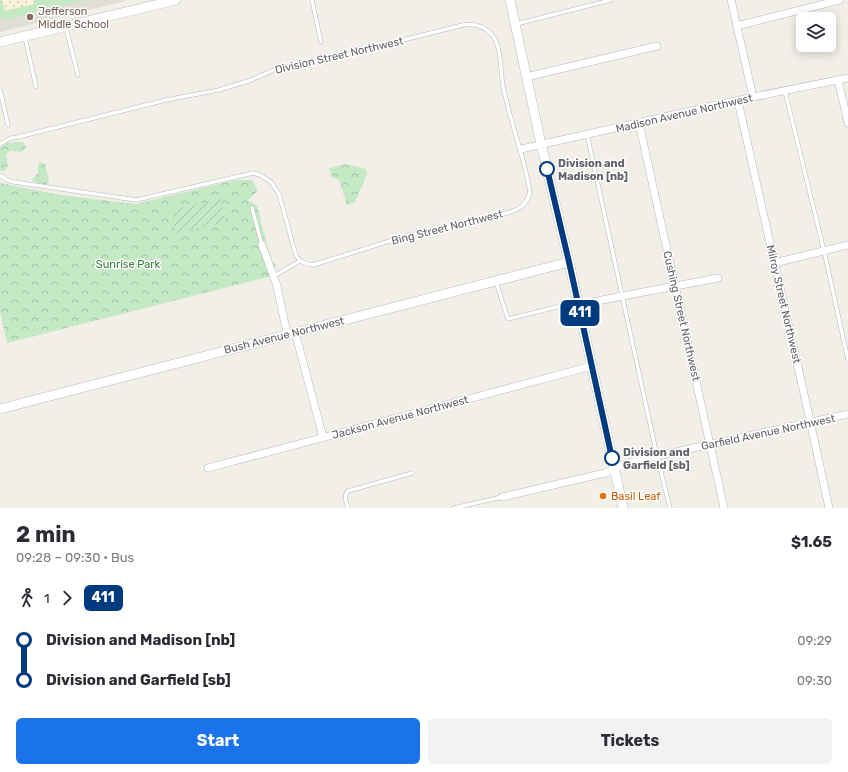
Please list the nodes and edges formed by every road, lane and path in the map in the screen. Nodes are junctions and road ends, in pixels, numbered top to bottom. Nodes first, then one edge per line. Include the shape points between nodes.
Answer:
1 (176, 0) edge
2 (312, 0) edge
3 (510, 0) edge
4 (610, 0) edge
5 (731, 0) edge
6 (840, 0) edge
7 (160, 2) edge
8 (515, 24) junction
9 (65, 26) junction
10 (737, 26) junction
11 (25, 36) junction
12 (0, 42) edge
13 (321, 42) dead end
14 (657, 46) dead end
15 (78, 75) dead end
16 (526, 77) junction
17 (848, 78) edge
18 (838, 80) junction
19 (36, 86) dead end
20 (0, 90) edge
21 (785, 91) junction
22 (752, 98) junction
23 (738, 101) junction
24 (639, 123) junction
25 (848, 123) edge
26 (8, 125) dead end
27 (587, 134) junction
28 (0, 144) edge
29 (541, 144) junction
30 (521, 149) junction
31 (0, 175) edge
32 (252, 208) dead end
33 (262, 245) joint
34 (848, 245) edge
35 (824, 251) junction
36 (300, 261) junction
37 (569, 262) junction
38 (774, 263) junction
39 (274, 276) junction
40 (718, 278) dead end
41 (496, 281) junction
42 (675, 285) junction
43 (622, 296) junction
44 (578, 303) junction
45 (291, 333) junction
46 (848, 360) edge
47 (592, 366) junction
48 (0, 409) edge
49 (848, 414) edge
50 (811, 422) junction
51 (323, 437) junction
52 (710, 444) junction
53 (657, 456) junction
54 (208, 468) dead end
55 (614, 468) junction
56 (412, 473) dead end
57 (502, 497) joint
58 (348, 508) edge
59 (454, 508) edge
60 (623, 508) edge
61 (670, 508) edge
62 (724, 508) edge
63 (829, 508) edge

1 - 7 street
2 - 13 lane
3 - 8 street
4 - 8 lane
5 - 10 street
6 - 10 street
7 - 9 street
8 - 16 street
9 - 11 street
9 - 15 lane
10 - 22 street
11 - 12 street
11 - 19 lane
14 - 16 street
16 - 29 street
17 - 18 street, Madison Avenue Northwest
18 - 21 street, Madison Avenue Northwest
18 - 25 street
20 - 26 lane
21 - 22 street, Madison Avenue Northwest
21 - 35 lane
22 - 23 street, Madison Avenue Northwest
23 - 24 street, Madison Avenue Northwest
23 - 38 street, Milroy Street Northwest
24 - 27 street, Madison Avenue Northwest
24 - 42 street, Cushing Street Northwest
27 - 29 street, Madison Avenue Northwest
27 - 43 lane
28 - 30 lane, Division Street Northwest via 11,138 166,100 219,90 274,70 463,24 472,24 484,28 496,42 506,100
29 - 30 street, Madison Avenue Northwest
29 - 37 street
30 - 36 lane, Bing Street Northwest via 530,192 522,207 474,223 410,235 313,265 306,265
31 - 36 lane via 14,182 136,200 253,173 266,178 276,187 296,256
32 - 33 lane
33 - 39 street
34 - 35 street
35 - 38 street
35 - 46 lane
36 - 39 lane
37 - 41 street, Bush Avenue Northwest
37 - 44 street
38 - 50 street, Milroy Street Northwest
39 - 45 street
40 - 42 street
41 - 44 lane via 508,319
41 - 45 street, Bush Avenue Northwest
42 - 43 street
42 - 52 street, Cushing Street Northwest
43 - 44 street
43 - 53 lane
44 - 47 street
45 - 48 street, Bush Avenue Northwest
45 - 51 street
47 - 51 street, Jackson Avenue Northwest
47 - 55 street
49 - 50 street, Garfield Avenue Northwest
50 - 52 street, Garfield Avenue Northwest
50 - 63 street, Milroy Street Northwest
51 - 54 street, Jackson Avenue Northwest
52 - 53 street, Garfield Avenue Northwest
52 - 62 street, Cushing Street Northwest
53 - 55 street, Garfield Avenue Northwest
53 - 61 lane
55 - 57 street, Garfield Avenue Northwest via 605,473
55 - 60 street
56 - 58 lane via 348,491 345,496
57 - 59 lane

